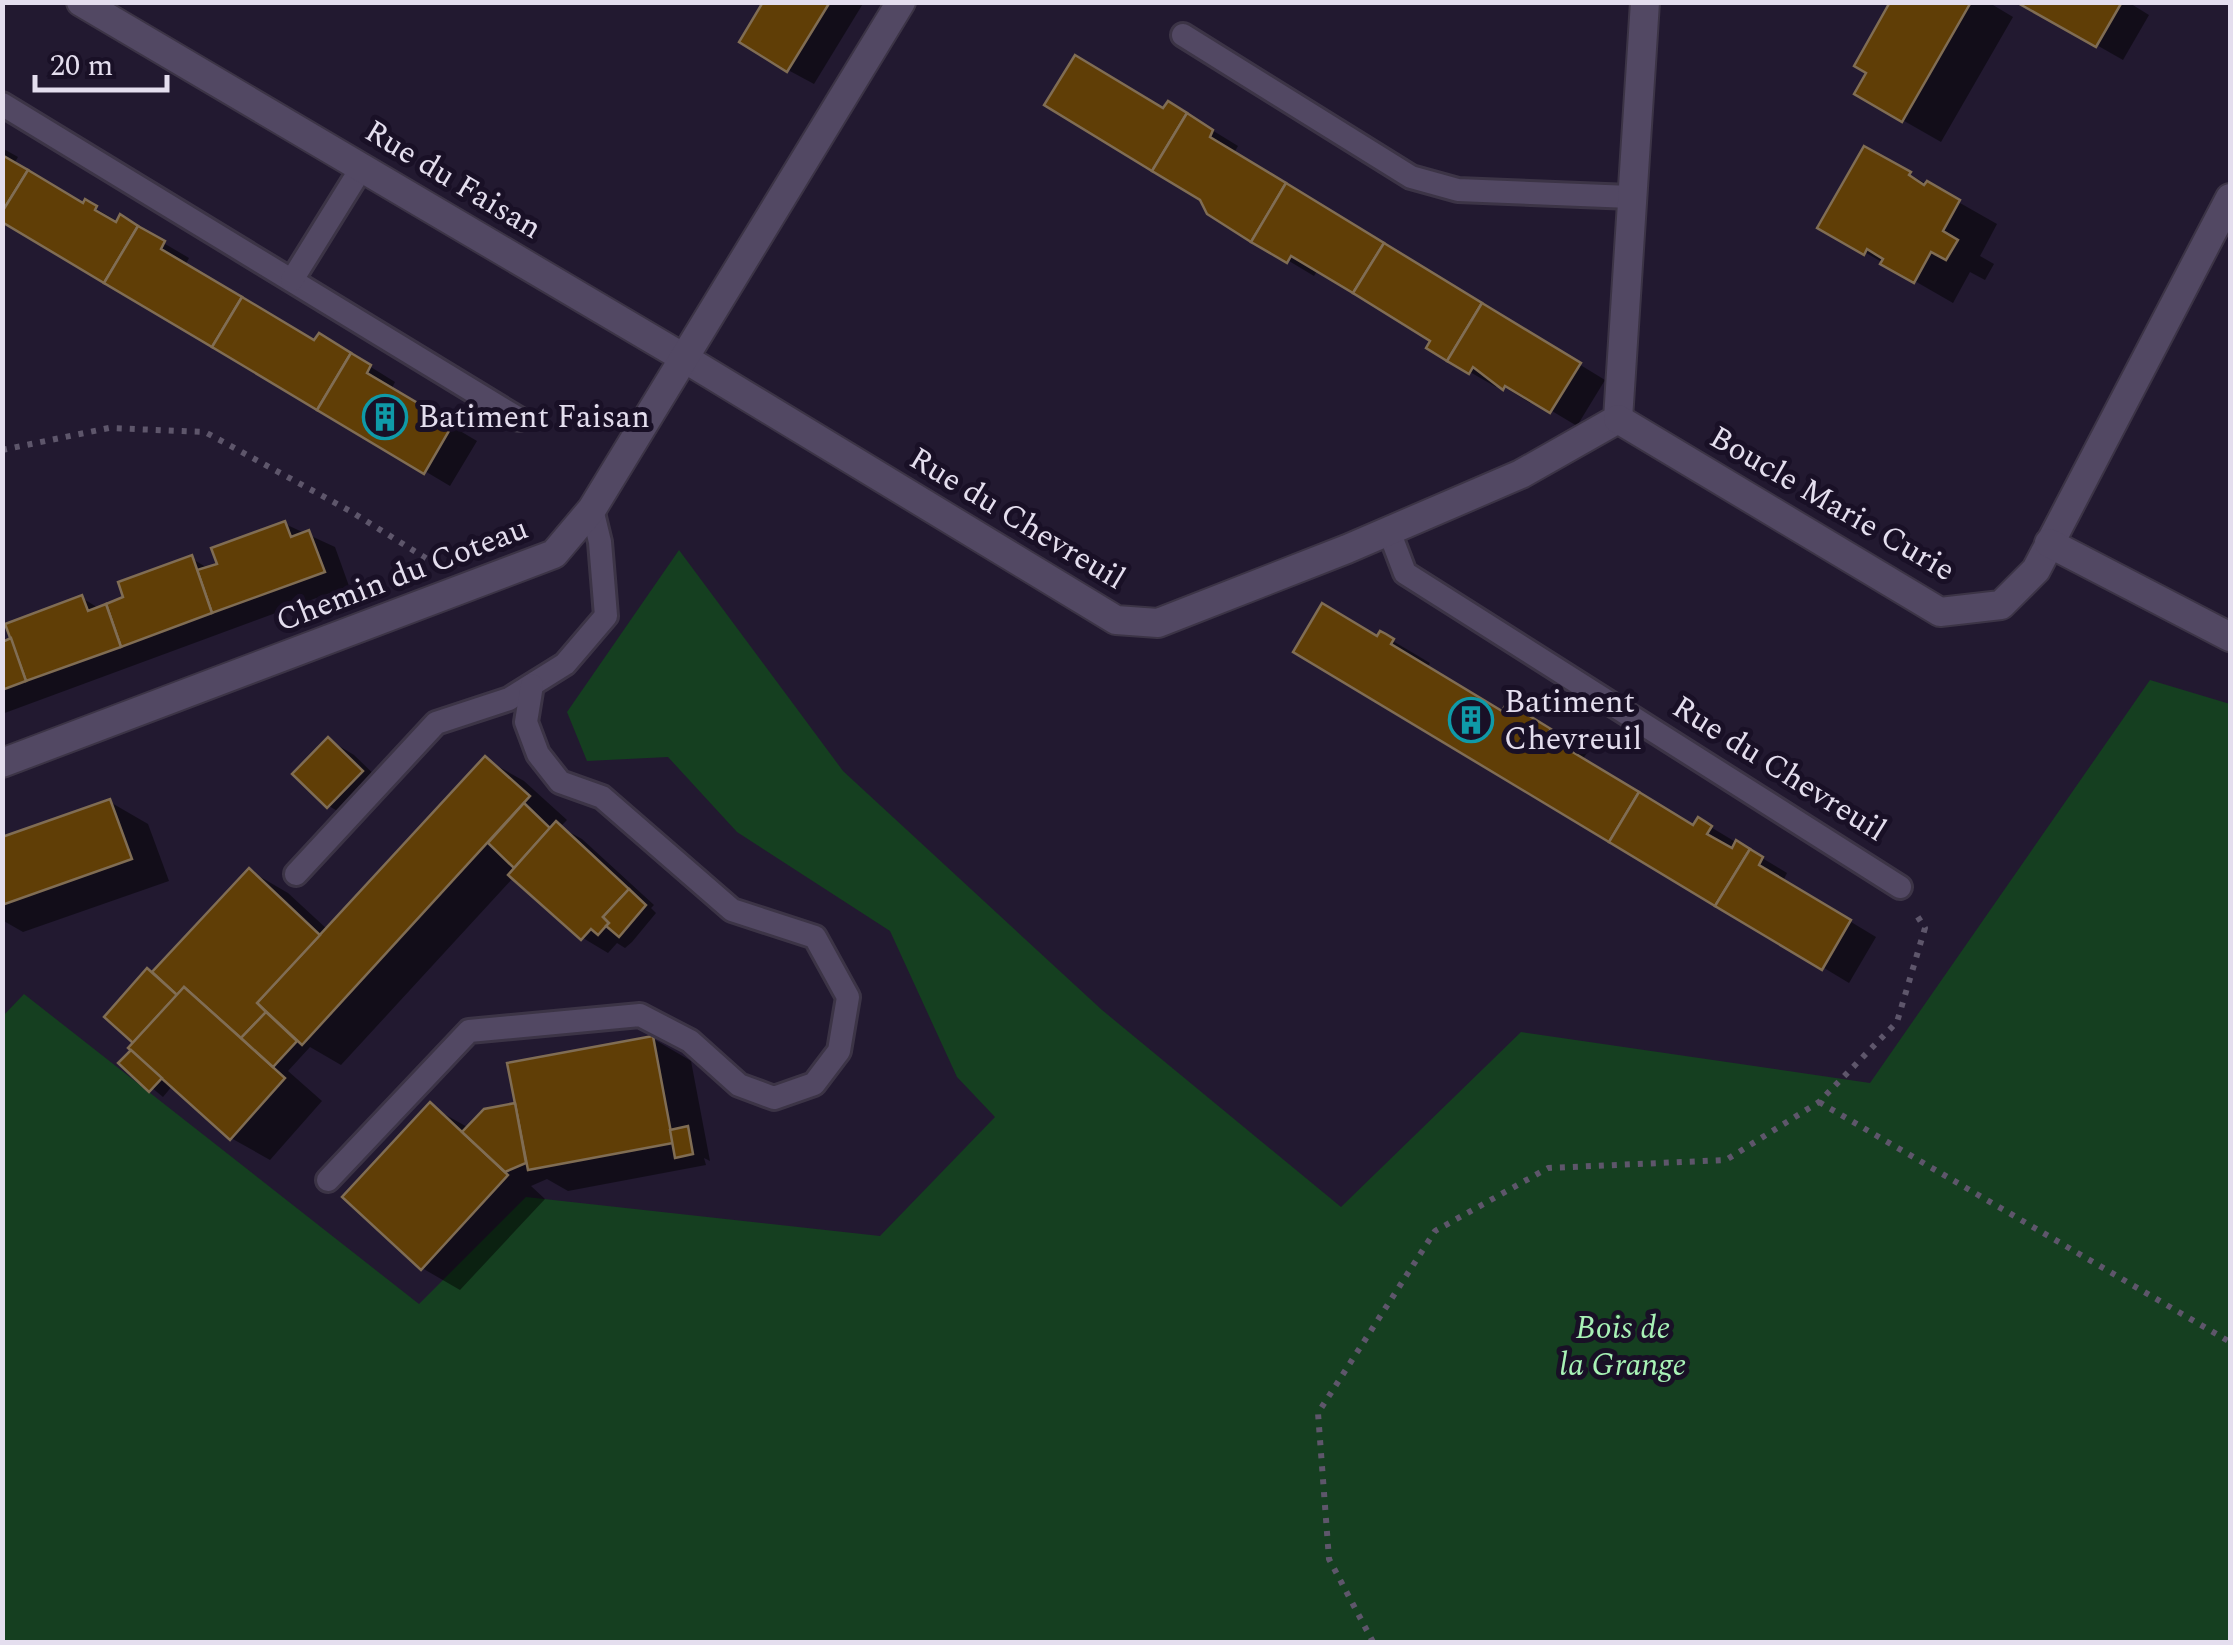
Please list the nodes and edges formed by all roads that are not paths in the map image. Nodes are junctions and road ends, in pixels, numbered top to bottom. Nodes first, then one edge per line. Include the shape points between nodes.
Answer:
1 (82, 2) edge
2 (901, 2) edge
3 (1645, 2) edge
4 (1183, 35) dead end
5 (2, 104) edge
6 (362, 167) junction
7 (1631, 197) junction
8 (2230, 198) edge
9 (292, 280) junction
10 (684, 358) junction
11 (1618, 418) junction
12 (519, 419) dead end
13 (592, 509) junction
14 (1389, 531) junction
15 (2049, 544) junction
16 (2230, 637) edge
17 (532, 685) junction
18 (2, 763) edge
19 (296, 874) dead end
20 (1900, 887) road end
21 (328, 1180) dead end

1 - 6 street, Rue du Faisan
2 - 10 street, Chemin du Coteau
3 - 7 street
4 - 7 lane via 1412,176 1458,190
5 - 9 lane
6 - 9 lane
6 - 10 street, Rue du Faisan
7 - 11 street
8 - 15 street, Boucle Marie Curie
9 - 12 lane
10 - 13 street, Chemin du Coteau
10 - 14 street, Rue du Chevreuil via 1116,620 1158,622
11 - 14 street, Rue du Chevreuil via 1521,474
11 - 15 street, Boucle Marie Curie via 1940,612 2000,606 2036,570
13 - 17 lane via 606,616 565,664
13 - 18 street, Chemin du Coteau via 554,554
14 - 20 lane, Rue du Chevreuil via 1405,574
15 - 16 street
17 - 19 lane via 509,700 436,722
17 - 21 lane via 526,722 538,754 560,782 602,797 732,910 814,937 848,996 839,1051 814,1084 774,1098 739,1086 690,1041 640,1016 469,1030

